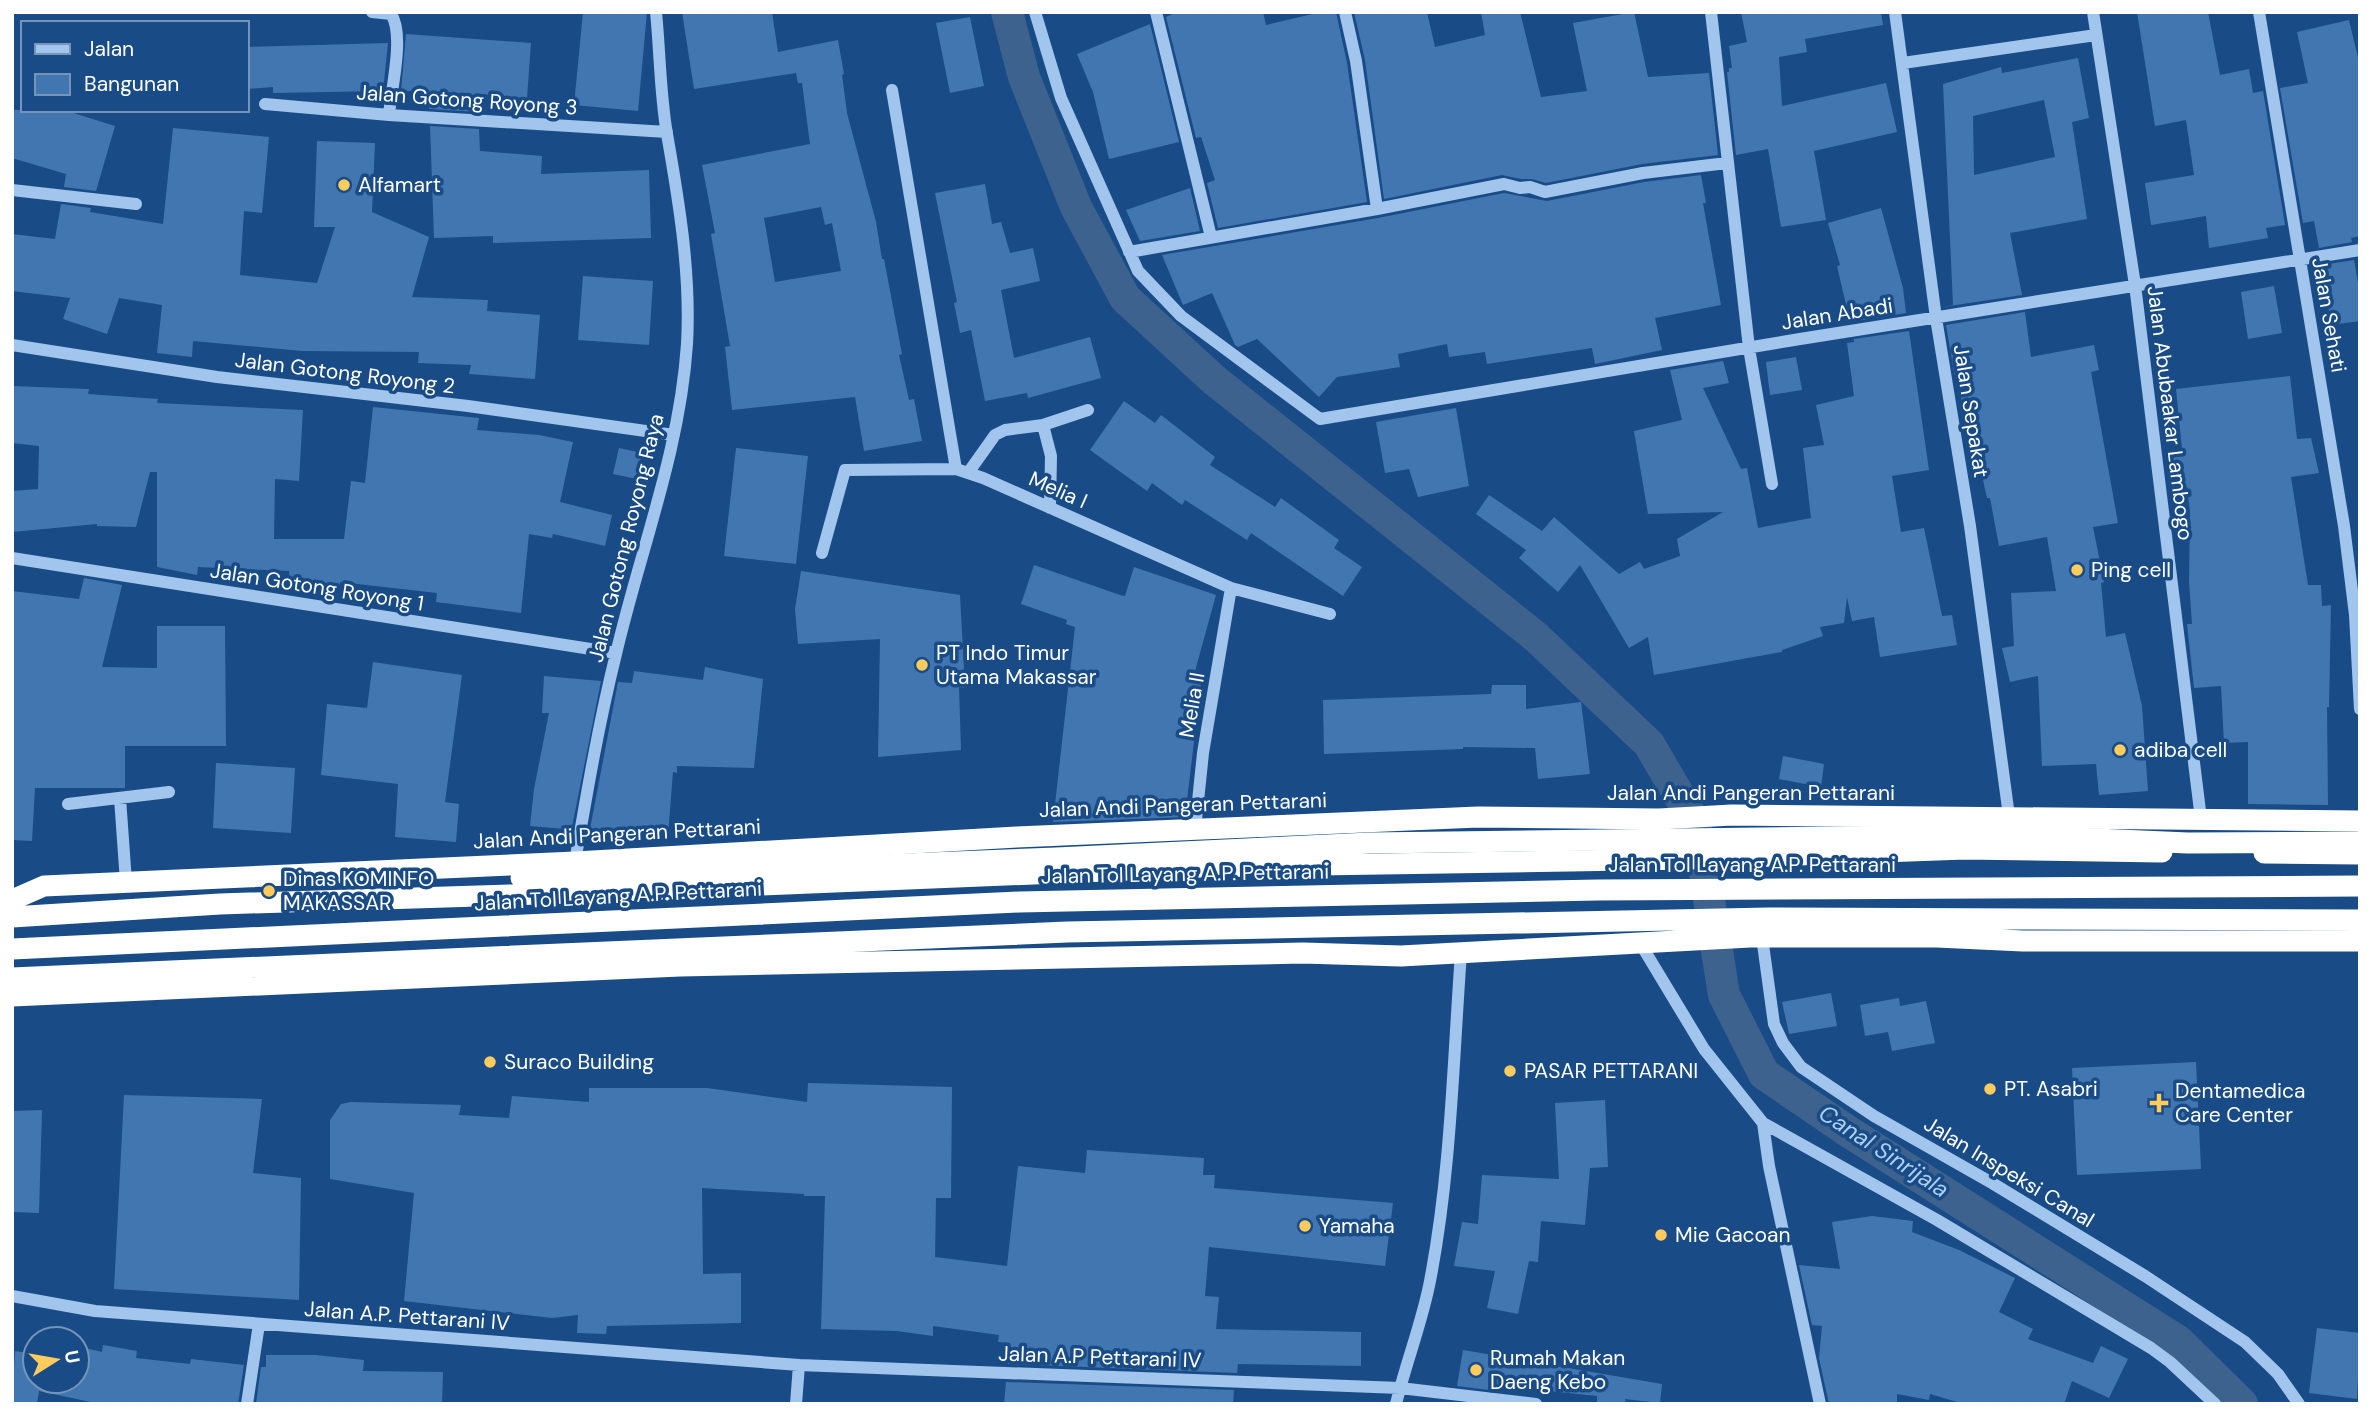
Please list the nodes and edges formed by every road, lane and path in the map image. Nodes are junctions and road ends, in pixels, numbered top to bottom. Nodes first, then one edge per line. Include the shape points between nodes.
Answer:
1 (372, 12) edge
2 (656, 12) edge
3 (1035, 12) edge
4 (1156, 12) edge
5 (1345, 12) edge
6 (1711, 12) edge
7 (1895, 12) edge
8 (2093, 12) edge
9 (2259, 12) edge
10 (2096, 35) junction
11 (1903, 63) junction
12 (892, 90) dead end
13 (265, 104) dead end
14 (389, 115) junction
15 (667, 132) junction
16 (1727, 163) junction
17 (12, 190) edge
18 (136, 204) dead end
19 (1377, 209) junction
20 (1211, 237) junction
21 (2360, 250) edge
22 (1129, 252) junction
23 (2300, 259) junction
24 (2135, 285) junction
25 (1936, 318) junction
26 (12, 345) edge
27 (1749, 348) junction
28 (1088, 410) dead end
29 (1043, 425) junction
30 (674, 435) junction
31 (962, 471) junction
32 (1772, 484) dead end
33 (1050, 508) junction
34 (822, 553) dead end
35 (12, 558) edge
36 (1231, 588) junction
37 (1330, 614) dead end
38 (616, 653) junction
39 (2360, 709) edge
40 (169, 792) dead end
41 (120, 798) junction
42 (68, 804) dead end
43 (1729, 815) junction
44 (2009, 816) junction
45 (1966, 817) junction
46 (1661, 818) junction
47 (2201, 819) junction
48 (2360, 821) edge
49 (1195, 830) junction
50 (2360, 842) edge
51 (1965, 849) junction
52 (2360, 854) edge
53 (1734, 857) junction
54 (1668, 860) junction
55 (576, 869) junction
56 (126, 882) junction
57 (2360, 886) edge
58 (12, 900) edge
59 (220, 904) junction
60 (12, 917) edge
61 (2360, 920) edge
62 (1756, 937) junction
63 (2360, 941) edge
64 (1646, 943) junction
65 (12, 949) edge
66 (1461, 953) junction
67 (12, 978) edge
68 (12, 996) edge
69 (1763, 1123) junction
70 (12, 1296) edge
71 (258, 1324) junction
72 (799, 1365) junction
73 (1400, 1388) junction
74 (247, 1404) edge
75 (796, 1404) edge
76 (1396, 1404) edge
77 (1536, 1404) edge
78 (1820, 1404) edge
79 (2215, 1404) edge
80 (2299, 1404) edge

1 - 14 street via 391,14 398,33
2 - 15 street, Jalan Gotong Royong Raya
3 - 22 street via 1061,98
4 - 20 street
5 - 19 street
6 - 16 street
7 - 11 street, Jalan Sepakat
8 - 10 street, Jalan Abubaakar Lambogo
9 - 23 street, Jalan Sehati
10 - 11 street
10 - 24 street, Jalan Abubaakar Lambogo
11 - 25 street, Jalan Sepakat
12 - 31 street
13 - 14 street, Jalan Gotong Royong 3
14 - 15 street, Jalan Gotong Royong 3
15 - 30 street, Jalan Gotong Royong Raya via 688,310
16 - 19 street via 1545,192 1504,184
16 - 27 street
17 - 18 street
19 - 20 street
20 - 22 street
21 - 23 street, Jalan Abadi
22 - 27 street, Jalan Abadi via 1138,271 1181,316 1320,419
23 - 24 street, Jalan Abadi
23 - 39 street, Jalan Sehati via 2344,526
24 - 25 street, Jalan Abadi
24 - 47 street, Jalan Abubaakar Lambogo
25 - 27 street, Jalan Abadi
25 - 44 street, Jalan Sepakat
26 - 30 street, Jalan Gotong Royong 2 via 217,377
27 - 32 street
28 - 29 street
29 - 31 street via 995,435
29 - 33 street via 1051,456
30 - 38 street, Jalan Gotong Royong Raya
31 - 33 street, Melia I
31 - 34 street, Melia I via 845,470
33 - 36 street, Melia I
35 - 38 street, Jalan Gotong Royong 1
36 - 37 street, Melia I
36 - 49 street, Melia II
38 - 55 street, Jalan Gotong Royong Raya
40 - 41 street
41 - 42 street
41 - 56 street
43 - 45 highway, Jalan Andi Pangeran Pettarani
43 - 46 highway, Jalan Andi Pangeran Pettarani
43 - 53 street
44 - 45 highway, Jalan Andi Pangeran Pettarani
44 - 47 highway, Jalan Andi Pangeran Pettarani
45 - 51 highway
46 - 49 highway, Jalan Andi Pangeran Pettarani via 1478,817
46 - 54 street
47 - 48 highway, Jalan Andi Pangeran Pettarani
49 - 55 highway, Jalan Andi Pangeran Pettarani via 1017,837
50 - 55 highway, bridge via 2188,843 2003,835 1370,843 1149,854
51 - 52 highway
51 - 53 highway
53 - 54 highway
54 - 59 highway via 1201,867
55 - 56 highway, Jalan Andi Pangeran Pettarani
55 - 59 highway
56 - 58 highway, Jalan Andi Pangeran Pettarani via 44,886
57 - 65 highway, Jalan Tol Layang A.P. Pettarani via 1598,890 1019,902
59 - 60 highway
61 - 67 highway via 1769,918 1080,932
62 - 63 highway
62 - 64 highway
62 - 80 street, Jalan Inspeksi Canal via 1774,1024 1801,1067 2245,1342 2278,1374
64 - 66 highway
64 - 69 street via 1704,1049
66 - 68 highway via 680,966
66 - 73 street via 1446,1169 1434,1256
69 - 78 street
69 - 79 street via 1937,1220 2151,1349
70 - 71 street, Jalan A.P. Pettarani IV via 95,1311
71 - 72 street, Jalan A.P. Pettarani IV
71 - 74 street
72 - 73 street, Jalan A.P Pettarani IV
72 - 75 street
73 - 76 street
73 - 77 street, Jalan A.P Pettarani IV

